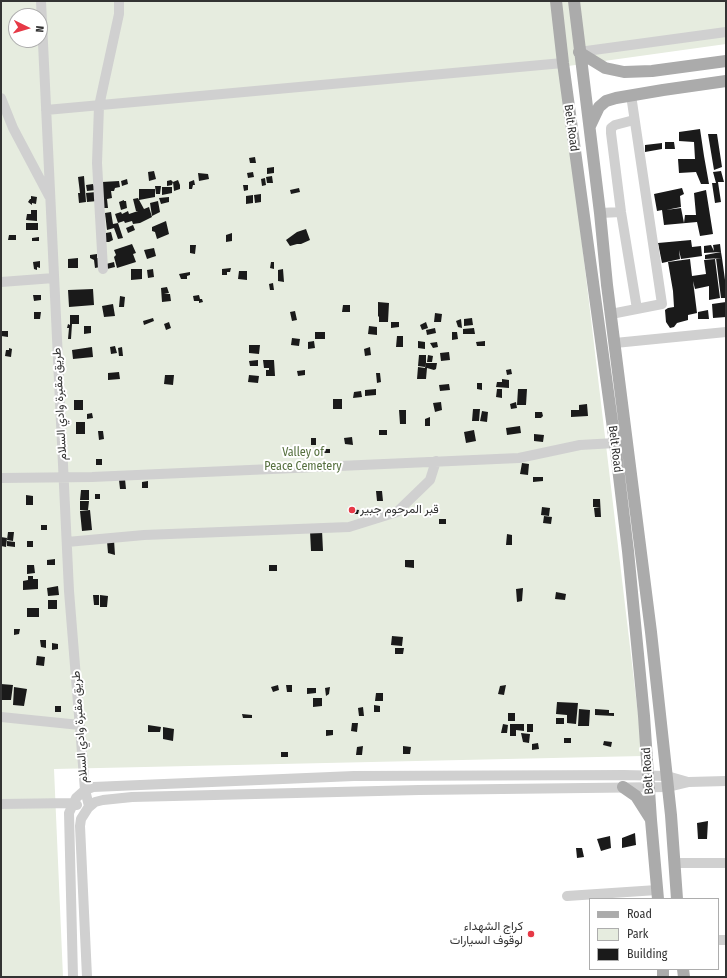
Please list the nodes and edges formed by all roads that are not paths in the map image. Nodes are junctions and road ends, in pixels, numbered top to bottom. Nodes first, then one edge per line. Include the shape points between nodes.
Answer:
1 (41, 1) edge
2 (119, 1) edge
3 (556, 1) edge
4 (574, 1) edge
5 (726, 32) edge
6 (580, 52) junction
7 (726, 61) edge
8 (563, 63) junction
9 (726, 81) edge
10 (630, 95) junction
11 (1, 98) edge
12 (99, 106) junction
13 (46, 110) junction
14 (4, 115) edge
15 (634, 120) junction
16 (590, 127) junction
17 (50, 200) junction
18 (621, 212) junction
19 (600, 213) junction
20 (104, 269) dead end
21 (54, 278) junction
22 (1, 282) edge
23 (637, 309) junction
24 (611, 314) junction
25 (726, 332) edge
26 (615, 343) junction
27 (615, 443) junction
28 (436, 461) junction
29 (1, 478) edge
30 (64, 478) junction
31 (67, 542) junction
32 (1, 717) edge
33 (80, 725) junction
34 (354, 776) junction
35 (333, 777) junction
36 (649, 781) junction
37 (667, 781) junction
38 (726, 782) edge
39 (622, 787) junction
40 (85, 790) junction
41 (333, 792) junction
42 (353, 792) junction
43 (72, 803) junction
44 (1, 804) edge
45 (89, 807) junction
46 (651, 820) junction
47 (674, 863) junction
48 (726, 863) edge
49 (657, 895) edge
50 (567, 896) dead end
51 (678, 898) edge
52 (73, 977) edge
53 (87, 977) edge

1 - 13 street, طريق مقبرة وادي السلام
2 - 12 street via 119,14
3 - 8 main road, Belt Road
4 - 6 main road, Belt Road
5 - 6 street
6 - 7 main road via 605,68 624,72 652,71
6 - 16 main road, Belt Road
8 - 12 street
8 - 27 main road, Belt Road
9 - 10 main road
10 - 15 street
10 - 16 main road via 606,101 599,107
11 - 14 street
12 - 13 street
12 - 20 street via 97,163
13 - 17 street, طريق مقبرة وادي السلام
14 - 17 street
15 - 18 street via 611,128
15 - 23 street via 662,304
16 - 19 main road, Belt Road
17 - 21 street, طريق مقبرة وادي السلام
18 - 19 street
18 - 23 street
19 - 24 main road, Belt Road
21 - 22 street
21 - 30 street, طريق مقبرة وادي السلام
23 - 24 street
24 - 26 main road, Belt Road
25 - 26 street
26 - 37 main road, Belt Road
27 - 28 street via 580,445 519,458
27 - 36 main road, Belt Road via 640,669
28 - 30 street
28 - 31 street via 430,480 397,512 349,527 144,535
29 - 30 street
30 - 31 street, طريق مقبرة وادي السلام
31 - 33 street, طريق مقبرة وادي السلام
32 - 33 street
33 - 40 street, طريق مقبرة وادي السلام
34 - 35 street
34 - 36 street
34 - 42 street via 350,782
35 - 40 street via 100,786
35 - 41 street via 336,786
36 - 37 street
36 - 39 street
36 - 46 main road, Belt Road
37 - 38 street
37 - 47 main road, Belt Road
39 - 42 street
39 - 46 main road via 636,796
40 - 43 street
40 - 45 street, طريق مقبرة وادي السلام
41 - 42 street
41 - 45 street via 132,797 103,800
43 - 44 street
43 - 45 street
43 - 52 street via 68,823
45 - 53 street via 81,819 80,826
46 - 49 main road, Belt Road
47 - 48 street
47 - 51 main road, Belt Road
49 - 50 street

